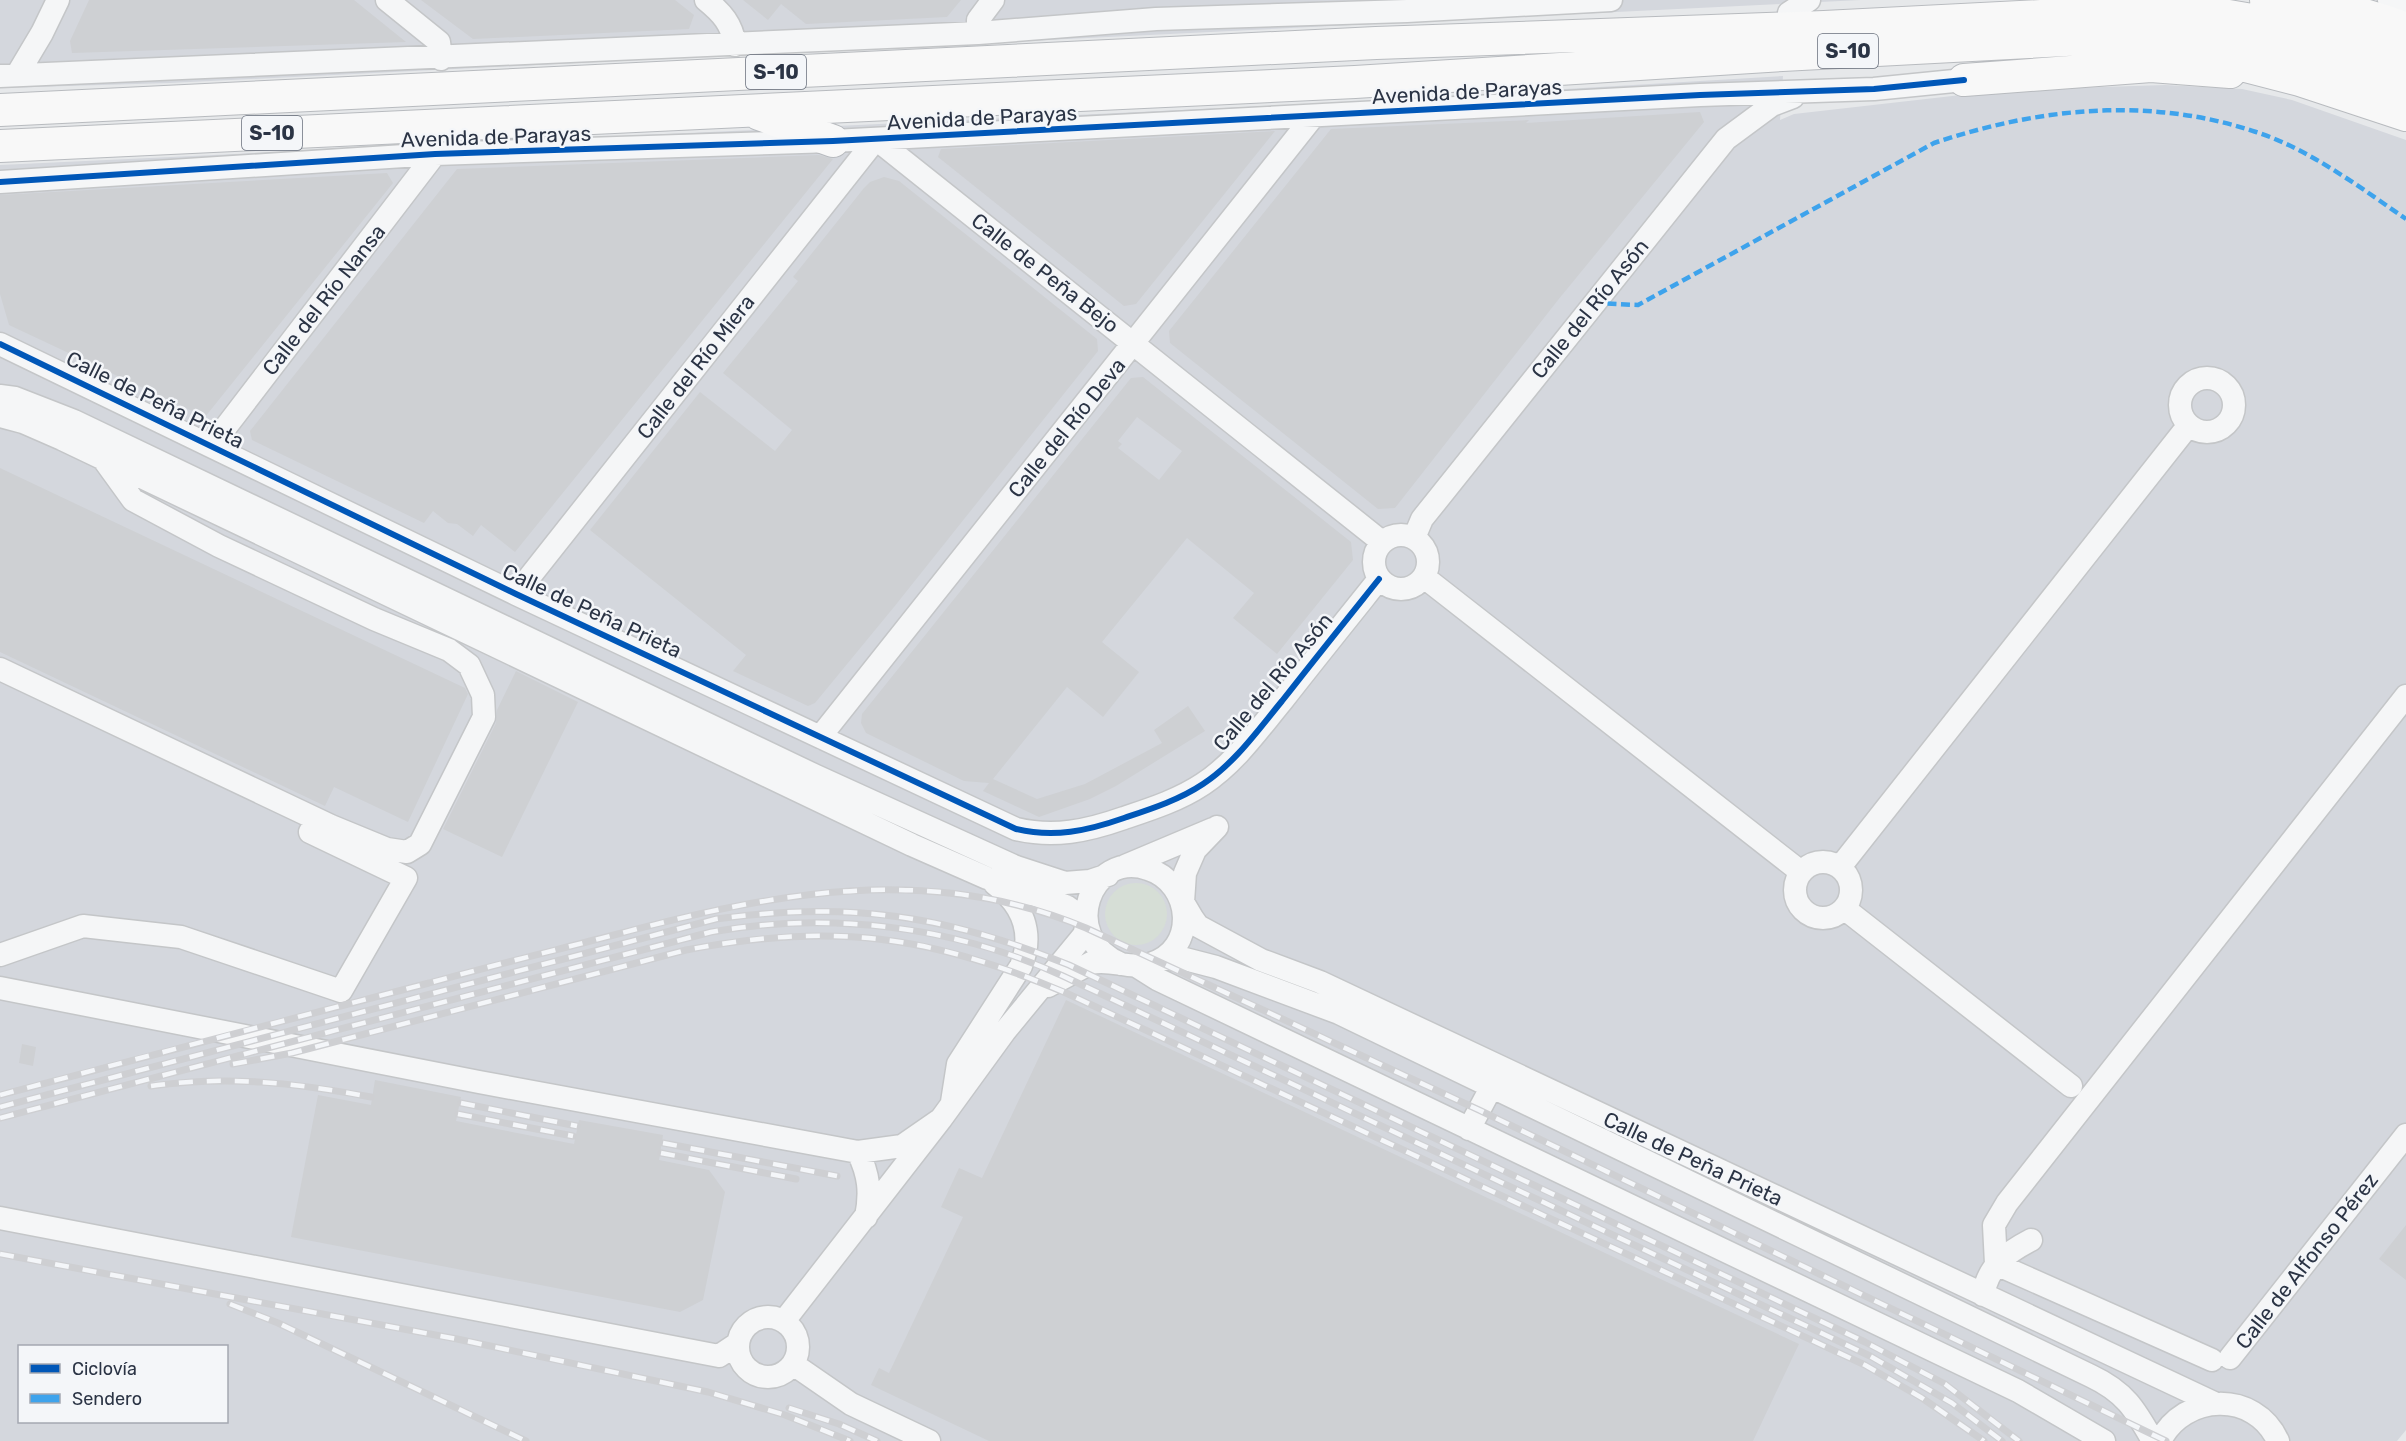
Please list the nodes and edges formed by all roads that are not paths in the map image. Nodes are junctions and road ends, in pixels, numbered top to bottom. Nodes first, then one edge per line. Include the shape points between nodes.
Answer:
1 (58, 0) edge
2 (387, 0) edge
3 (706, 0) edge
4 (993, 0) edge
5 (1611, 0) edge
6 (2266, 0) edge
7 (2389, 0) edge
8 (2080, 1) edge
9 (1408, 6) edge
10 (1799, 6) edge
11 (2406, 7) edge
12 (2406, 28) edge
13 (42, 33) junction
14 (978, 33) junction
15 (1551, 37) junction
16 (735, 45) junction
17 (441, 58) junction
18 (2406, 59) edge
19 (1552, 71) junction
20 (68, 73) junction
21 (9, 76) edge
22 (1964, 80) joint
23 (2300, 80) junction
24 (2406, 84) edge
25 (1807, 92) junction
26 (1716, 94) junction
27 (747, 109) junction
28 (0, 110) edge
29 (2406, 115) edge
30 (1312, 118) junction
31 (876, 139) junction
32 (1726, 139) junction
33 (833, 141) junction
34 (0, 146) edge
35 (435, 154) junction
36 (0, 182) edge
37 (0, 344) edge
38 (1134, 344) junction
39 (0, 396) edge
40 (0, 416) edge
41 (2188, 426) dead end
42 (212, 445) junction
43 (102, 458) junction
44 (150, 481) junction
45 (133, 500) junction
46 (1414, 538) junction
47 (1382, 543) junction
48 (1424, 577) junction
49 (1379, 579) junction
50 (516, 594) junction
51 (453, 640) junction
52 (0, 669) edge
53 (0, 684) edge
54 (2406, 696) edge
55 (820, 737) junction
56 (1183, 796) joint
57 (1840, 867) junction
58 (1113, 872) junction
59 (1801, 872) junction
60 (987, 878) junction
61 (1183, 902) junction
62 (1845, 909) junction
63 (1086, 926) junction
64 (0, 955) edge
65 (1162, 959) junction
66 (1130, 965) junction
67 (0, 988) edge
68 (1034, 995) junction
69 (1491, 1086) junction
70 (2071, 1086) dead end
71 (946, 1112) junction
72 (1469, 1129) junction
73 (2406, 1135) edge
74 (858, 1152) junction
75 (866, 1217) junction
76 (0, 1218) edge
77 (2031, 1240) dead end
78 (1996, 1264) junction
79 (1983, 1295) junction
80 (784, 1321) junction
81 (737, 1344) junction
82 (793, 1364) junction
83 (2214, 1403) junction
84 (929, 1441) edge
85 (2103, 1441) edge
86 (2153, 1441) edge
87 (2160, 1441) edge
88 (2278, 1441) edge

1 - 13 street
2 - 17 street via 439,42
3 - 16 street via 721,12 733,30
4 - 14 street via 978,20
5 - 9 street
6 - 12 highway via 2331,7
7 - 11 street
8 - 10 highway
9 - 14 street
10 - 15 highway
13 - 20 street via 51,56
13 - 21 street
14 - 16 street
15 - 18 highway, S-10 via 2139,11 2217,14 2332,34
15 - 28 highway, S-10
16 - 17 street
17 - 20 street
19 - 23 highway via 1841,67 2193,52
19 - 24 highway, S-10 via 2143,36 2303,52
19 - 27 highway, S-10
20 - 21 street
22 - 23 highway via 2151,66
22 - 25 street, Avenida de Parayas
23 - 29 highway
25 - 26 street, Avenida de Parayas
25 - 32 street, Calle del Río Asón via 1772,105
26 - 30 street, Avenida de Parayas
26 - 32 street via 1731,114
27 - 33 highway
27 - 34 highway, S-10
30 - 31 street, Avenida de Parayas
30 - 38 street, Calle del Río Deva
31 - 33 street, Avenida de Parayas
31 - 38 street, Calle de Peña Bejo
31 - 50 street, Calle del Río Miera
32 - 46 street, Calle del Río Asón via 1422,519
33 - 35 street, Avenida de Parayas
35 - 36 street, Avenida de Parayas
35 - 42 street, Calle del Río Nansa
37 - 42 street, Calle de Peña Prieta
38 - 47 street, Calle de Peña Bejo
38 - 55 street, Calle del Río Deva
39 - 58 street via 74,421 816,776 1016,867 1065,883 1090,881
40 - 43 street via 23,422
41 - 57 street
42 - 50 street, Calle de Peña Prieta
43 - 44 street
43 - 45 street
44 - 45 street
44 - 51 street
45 - 51 street via 219,546 374,619
46 - 47 street via 1399,535
46 - 48 street via 1428,558
47 - 49 street via 1374,564
48 - 49 street via 1405,590
48 - 59 street
49 - 56 street, Calle del Río Asón via 1239,752 1220,772
50 - 55 street, Calle de Peña Prieta
51 - 52 street via 483,695 484,717 420,844 407,852 387,849 331,826
51 - 60 street
53 - 64 street via 406,878 341,991 181,937 82,926
54 - 78 street via 2007,1203 1994,1225
55 - 56 street, Calle de Peña Prieta via 1016,829 1040,834 1062,834 1108,824
57 - 59 street via 1818,862
57 - 62 street via 1851,884 1852,894
58 - 61 street via 1144,867 1157,872 1168,879
58 - 61 street via 1217,827 1192,857 1185,873
58 - 63 street via 1090,896
59 - 62 street via 1795,890 1802,910 1823,919
60 - 63 street via 1066,906 1084,919
60 - 71 street via 1020,911 1028,943 1021,966 958,1064
61 - 65 street via 1182,934
61 - 79 street, Calle de Peña Prieta via 1198,926 1261,960 1320,982
62 - 70 street
63 - 66 street via 1102,954
63 - 68 street
65 - 66 street
65 - 69 street, Calle de Peña Prieta via 1185,959 1216,967 1339,1013
66 - 68 street via 1091,963
66 - 72 street
67 - 74 street
68 - 71 street
69 - 72 street
69 - 86 street, Calle de Peña Prieta via 2108,1384 2129,1401
71 - 74 street via 902,1146
71 - 75 street
72 - 85 street via 2018,1391
73 - 78 street, Calle de Alfonso Pérez via 2221,1359
74 - 75 street via 868,1173
75 - 80 street
76 - 81 street via 719,1356
77 - 78 street via 2009,1251
78 - 79 street via 1986,1278
79 - 83 street, Calle de Peña Prieta
80 - 81 street via 761,1317 750,1322
80 - 82 street via 797,1341 798,1353
81 - 82 street via 742,1365 762,1377 774,1377
82 - 84 street via 851,1404
83 - 87 street via 2183,1414
83 - 88 street, Calle de Peña Prieta via 2250,1411 2269,1426

